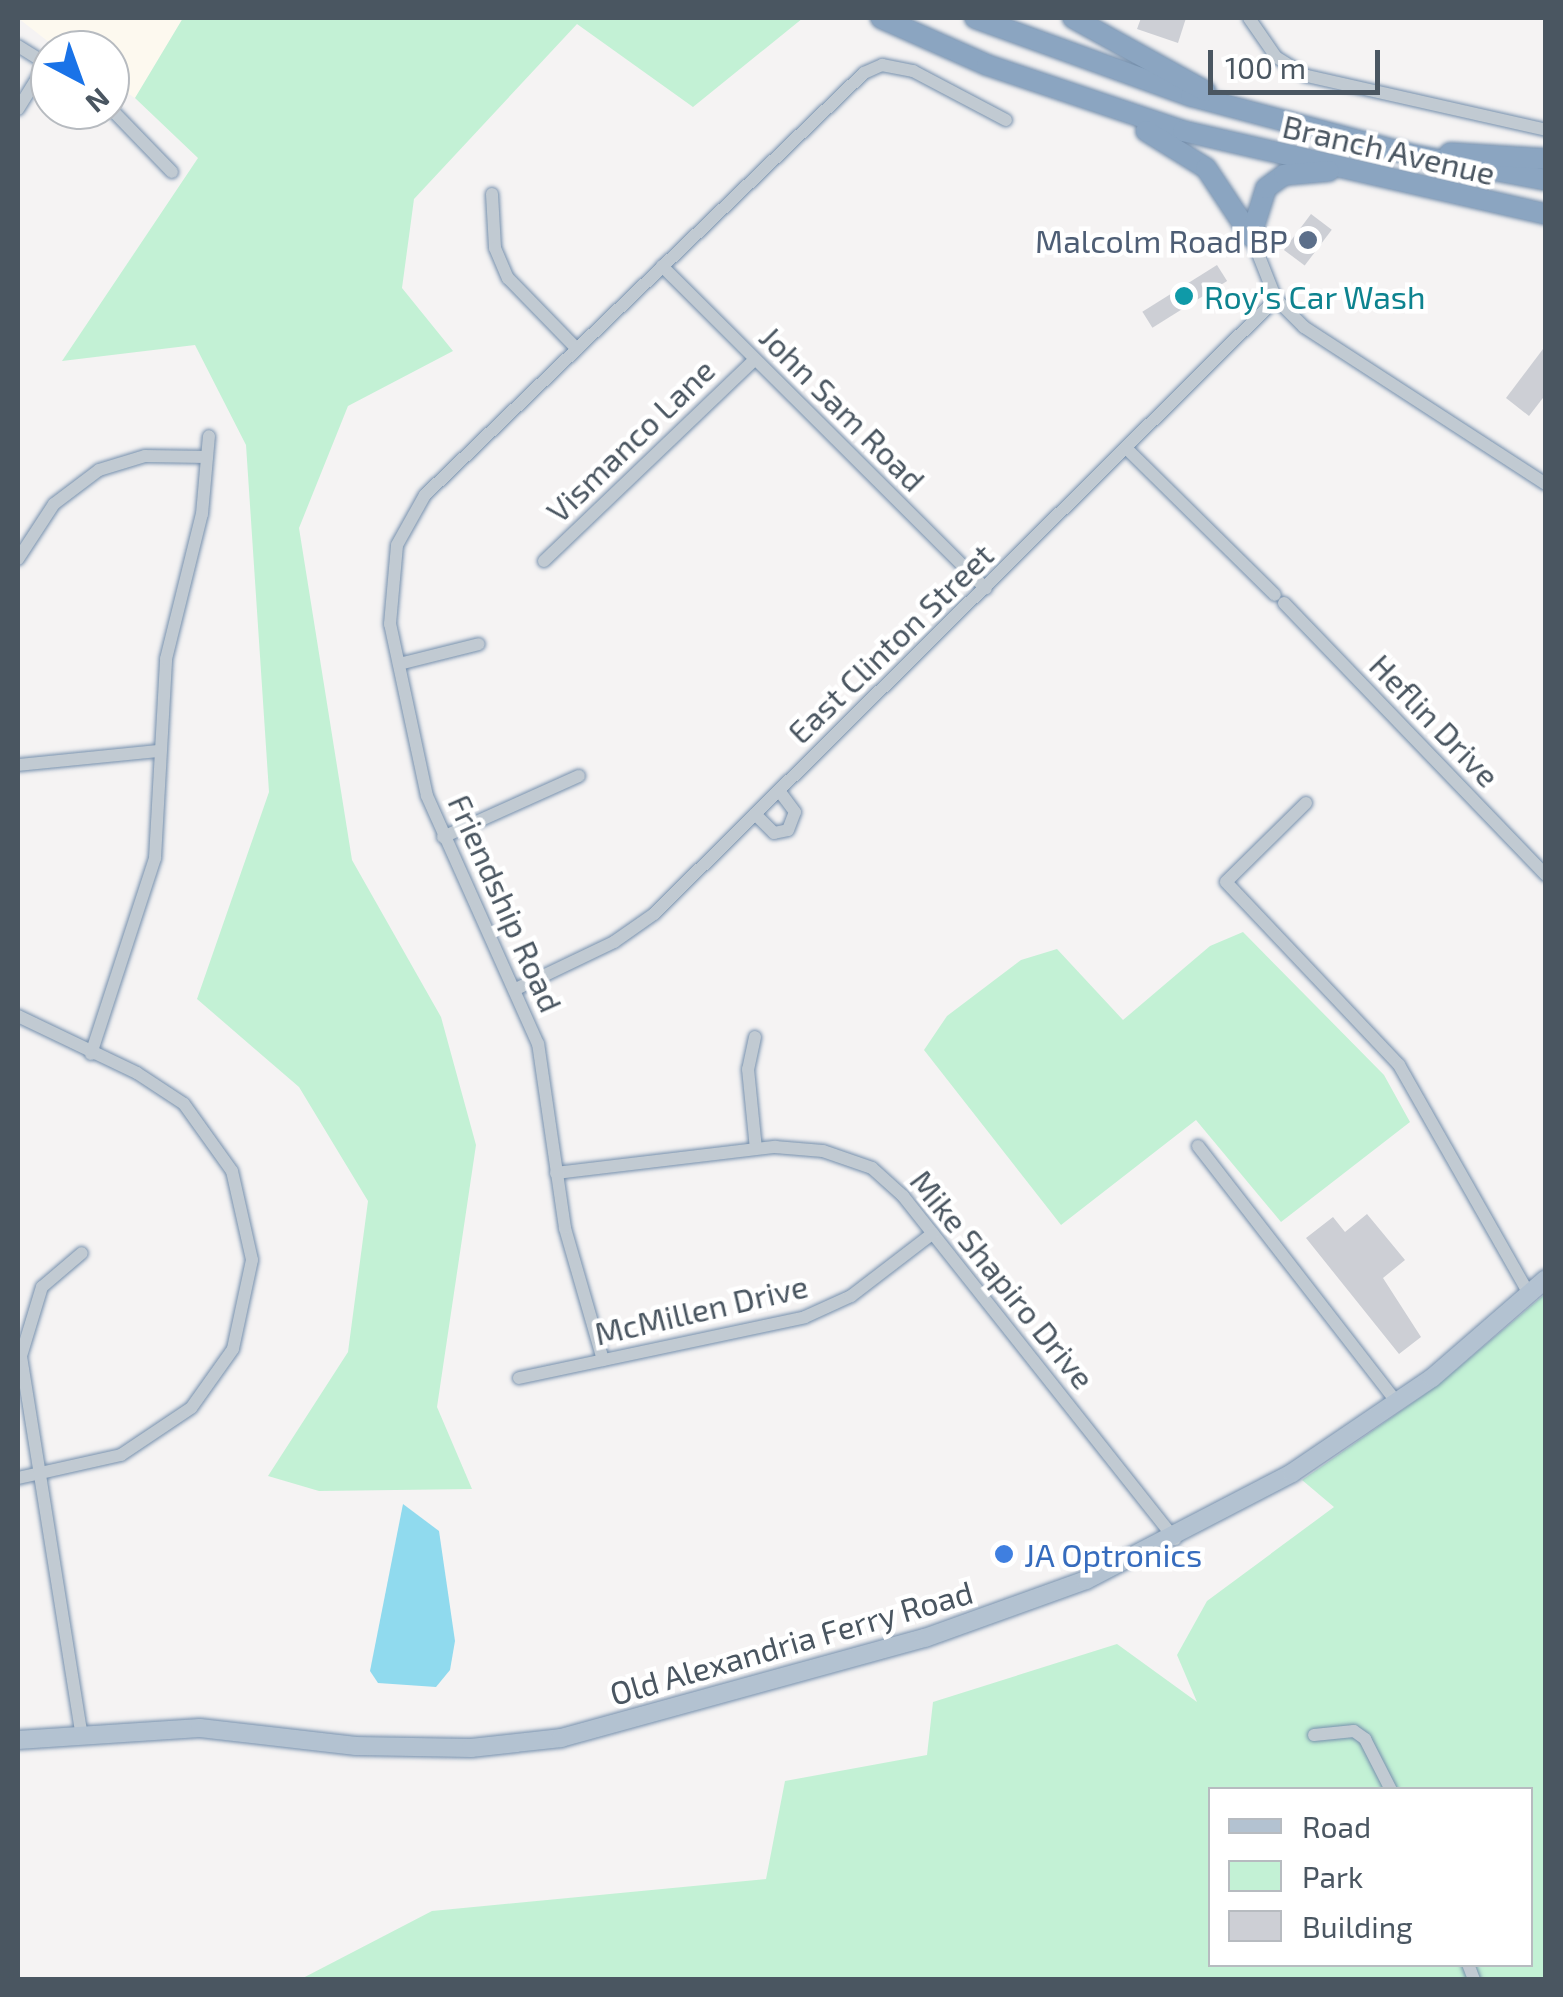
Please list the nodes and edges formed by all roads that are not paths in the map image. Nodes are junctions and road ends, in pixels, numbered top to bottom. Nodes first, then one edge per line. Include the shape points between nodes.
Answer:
1 (880, 18) edge
2 (975, 18) edge
3 (1073, 18) edge
4 (1249, 18) edge
5 (1052, 86) junction
6 (1237, 110) junction
7 (1006, 120) dead end
8 (130, 129) edge
9 (1546, 130) edge
10 (1412, 154) junction
11 (1546, 159) edge
12 (1366, 170) junction
13 (172, 172) dead end
14 (1546, 180) edge
15 (492, 194) dead end
16 (1546, 214) edge
17 (1251, 236) junction
18 (662, 266) junction
19 (1276, 299) junction
20 (577, 349) junction
21 (754, 360) junction
22 (209, 436) dead end
23 (1126, 448) junction
24 (207, 457) junction
25 (1546, 484) edge
26 (18, 559) edge
27 (544, 561) dead end
28 (986, 589) junction
29 (479, 644) dead end
30 (399, 664) junction
31 (159, 751) junction
32 (18, 765) edge
33 (578, 776) dead end
34 (778, 791) junction
35 (1306, 803) dead end
36 (755, 814) junction
37 (443, 838) junction
38 (1546, 875) edge
39 (516, 988) junction
40 (18, 1016) edge
41 (755, 1037) dead end
42 (91, 1054) junction
43 (1198, 1146) dead end
44 (756, 1149) junction
45 (556, 1173) junction
46 (933, 1232) junction
47 (82, 1253) dead end
48 (1546, 1279) edge
49 (1529, 1294) junction
50 (604, 1360) junction
51 (518, 1378) dead end
52 (1398, 1404) junction
53 (42, 1475) junction
54 (18, 1478) edge
55 (1175, 1539) junction
56 (82, 1731) junction
57 (1314, 1735) dead end
58 (18, 1740) edge
59 (1389, 1787) edge

1 - 5 highway, Branch Avenue
2 - 6 highway, Branch Avenue
3 - 6 highway
4 - 9 street via 1276,57 1307,76
5 - 12 highway, Branch Avenue via 1182,131
5 - 17 highway via 1171,142 1206,168
6 - 10 highway, Branch Avenue
7 - 18 street, Friendship Road via 982,101 888,65 864,72
8 - 13 street
10 - 11 highway
10 - 14 highway, Branch Avenue
12 - 16 highway, Branch Avenue
12 - 17 highway via 1284,176 1266,188
15 - 20 street via 494,248 508,278
17 - 19 street
18 - 20 street, Friendship Road
18 - 21 street, John Sam Road
19 - 23 street, East Clinton Street
19 - 25 street via 1332,348
20 - 30 street, Friendship Road via 408,519 388,585
21 - 27 street, Vismanco Lane
21 - 28 street, John Sam Road
22 - 24 street
23 - 28 street, East Clinton Street
23 - 38 street, Heflin Drive
24 - 26 street via 145,456 99,470 54,504
24 - 31 street via 202,514 166,659
28 - 34 street, East Clinton Street
29 - 30 street
30 - 37 street, Friendship Road
31 - 32 street
31 - 42 street via 152,874
33 - 37 street
34 - 36 street, East Clinton Street
34 - 36 street via 795,812 793,826 774,833
35 - 49 street via 1226,882 1399,1065
36 - 39 street, East Clinton Street via 643,923
37 - 39 street, Friendship Road
39 - 45 street, Friendship Road via 538,1044
40 - 42 street
41 - 44 street via 748,1069
42 - 53 street via 172,1094 216,1143 250,1226 249,1297 222,1370 177,1422 121,1454
43 - 52 street
44 - 45 street, Mike Shapiro Drive
44 - 46 street, Mike Shapiro Drive via 809,1148 872,1168
45 - 50 street, Friendship Road
46 - 50 street, McMillen Drive via 821,1312
46 - 55 street, Mike Shapiro Drive
47 - 53 street via 42,1287 23,1343 22,1382
48 - 49 main road, Old Alexandria Ferry Road
49 - 52 main road, Old Alexandria Ferry Road
50 - 51 street, McMillen Drive
52 - 55 main road, Old Alexandria Ferry Road
53 - 54 street
53 - 56 street
55 - 56 main road, Old Alexandria Ferry Road via 973,1623 561,1738 452,1748 200,1728
56 - 58 main road, Old Alexandria Ferry Road
57 - 59 street via 1354,1731

